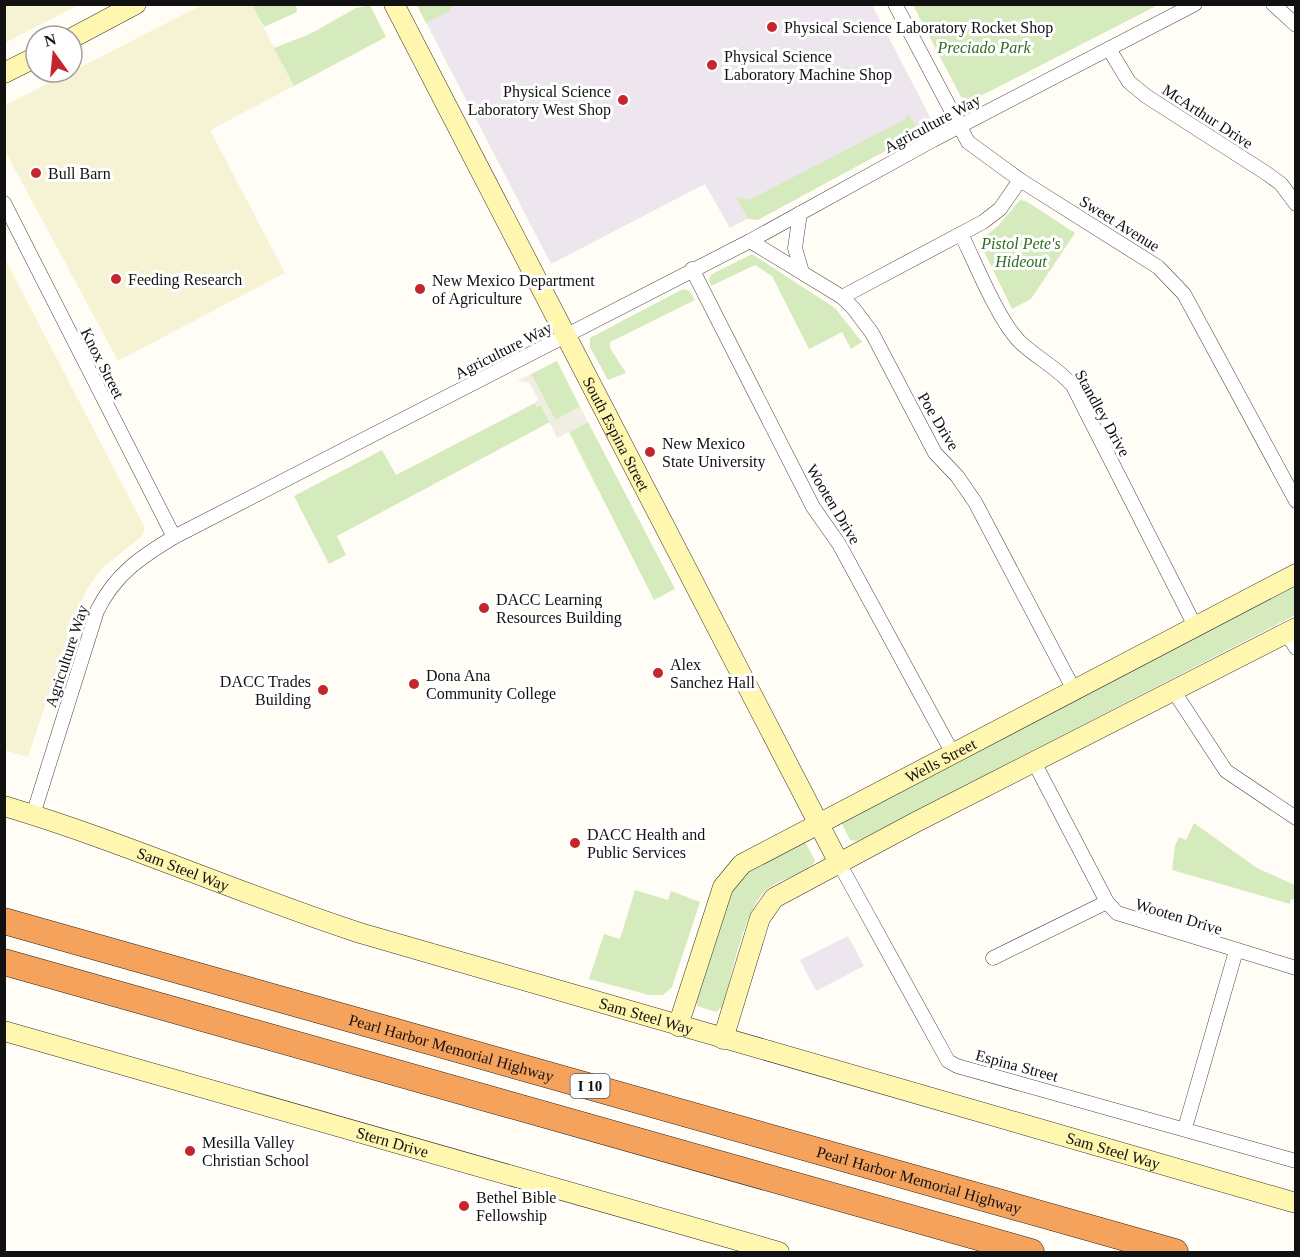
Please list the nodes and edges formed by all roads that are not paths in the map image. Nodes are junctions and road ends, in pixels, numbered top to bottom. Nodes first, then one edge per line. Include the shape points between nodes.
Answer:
1 (136, 4) edge
2 (394, 4) edge
3 (895, 4) edge
4 (1195, 4) edge
5 (1273, 4) edge
6 (1296, 25) edge
7 (84, 32) edge
8 (1108, 49) junction
9 (24, 63) edge
10 (4, 73) edge
11 (959, 127) junction
12 (1020, 180) junction
13 (4, 203) edge
14 (1296, 204) edge
15 (800, 213) junction
16 (961, 234) junction
17 (750, 241) junction
18 (692, 269) junction
19 (802, 273) junction
20 (842, 297) junction
21 (567, 336) junction
22 (1296, 501) edge
23 (174, 537) junction
24 (1296, 574) edge
25 (1195, 626) junction
26 (1292, 636) edge
27 (1074, 690) junction
28 (1173, 690) junction
29 (952, 753) junction
30 (1034, 762) junction
31 (4, 806) edge
32 (33, 815) junction
33 (1296, 818) edge
34 (818, 822) junction
35 (839, 863) junction
36 (1107, 902) junction
37 (4, 921) edge
38 (1236, 951) junction
39 (993, 958) dead end
40 (4, 962) edge
41 (1296, 968) edge
42 (678, 1026) junction
43 (4, 1031) edge
44 (723, 1039) junction
45 (1185, 1128) junction
46 (1296, 1161) edge
47 (1296, 1203) edge
48 (779, 1252) edge
49 (1031, 1252) edge
50 (1175, 1252) edge

1 - 7 street
2 - 21 street, South Espina Street
3 - 11 street, Sweet Avenue
4 - 8 street, Agriculture Way
5 - 6 street
8 - 11 street, Agriculture Way
8 - 14 street, McArthur Drive via 1129,82 1266,172
9 - 10 street
11 - 12 street, Sweet Avenue via 968,142
11 - 15 street, Agriculture Way
12 - 16 street via 1000,209
12 - 22 street, Sweet Avenue via 1158,267 1184,294
13 - 23 street, Knox Street
15 - 17 street, Agriculture Way
15 - 19 street via 795,248
16 - 20 street
16 - 25 street, Standley Drive via 1019,340 1060,370 1072,386
17 - 18 street, Agriculture Way
17 - 19 street, Poe Drive
18 - 21 street, Agriculture Way
18 - 29 street, Wooten Drive via 813,507 839,544
19 - 20 street, Poe Drive
20 - 27 street, Poe Drive via 872,333 935,453 968,489
21 - 23 street, Agriculture Way
21 - 34 street, South Espina Street
23 - 32 street, Agriculture Way via 126,568 104,597
24 - 25 street, Wells Street
25 - 27 street, Wells Street
26 - 28 street
27 - 29 street, Wells Street
28 - 30 street
28 - 33 street via 1226,771
29 - 34 street, Wells Street
30 - 35 street
30 - 36 street, Wooten Drive
31 - 32 street, Sam Steel Way
32 - 42 street, Sam Steel Way via 294,912
34 - 35 street, South Espina Street
34 - 42 street, Wells Street via 754,856 729,878 719,896
35 - 44 street via 789,889 766,907
35 - 45 street, Espina Street via 948,1061
36 - 38 street, Wooten Drive via 1125,918
36 - 39 street
37 - 50 highway, Pearl Harbor Memorial Highway / I 10
38 - 41 street, Wooten Drive
38 - 45 street
40 - 49 highway, I 10
42 - 44 street, Sam Steel Way
43 - 48 street, Stern Drive
44 - 47 street, Sam Steel Way
45 - 46 street, Espina Street

